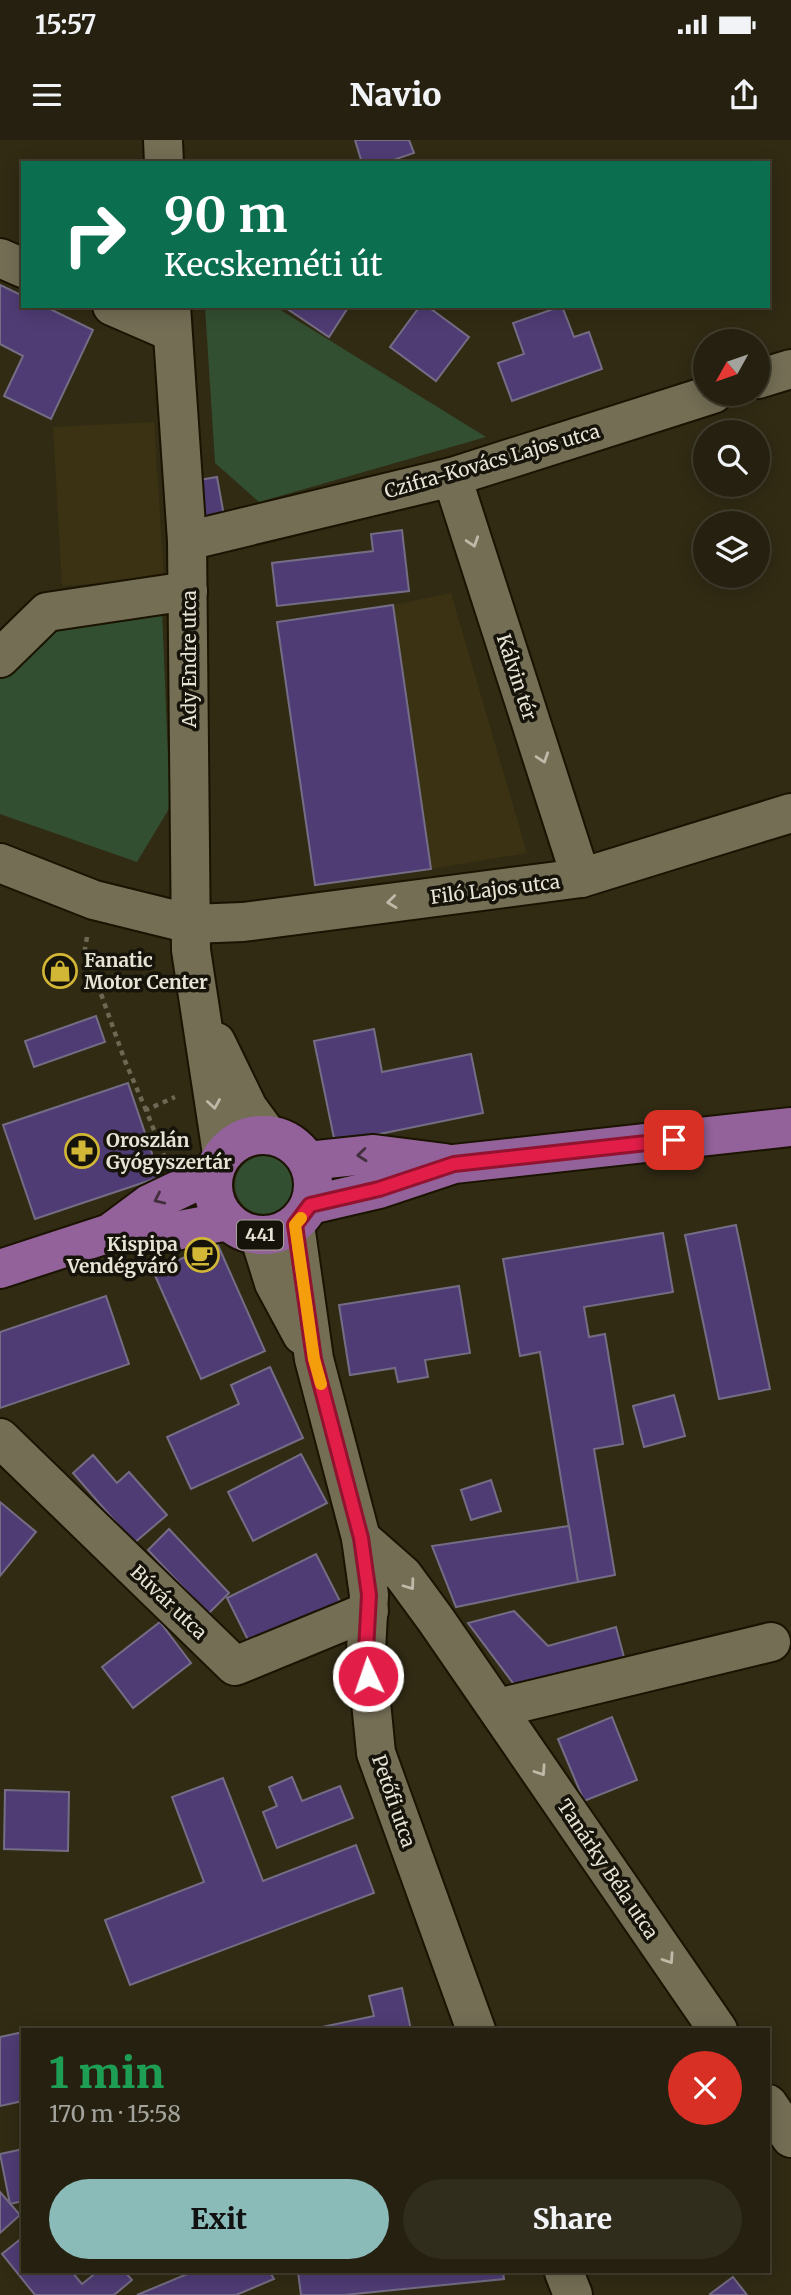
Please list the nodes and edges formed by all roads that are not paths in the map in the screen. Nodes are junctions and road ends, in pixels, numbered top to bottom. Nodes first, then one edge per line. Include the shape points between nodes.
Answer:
1 (163, 140) edge
2 (164, 161) edge
3 (0, 258) edge
4 (21, 267) edge
5 (121, 308) edge
6 (171, 319) edge
7 (791, 369) edge
8 (770, 375) edge
9 (693, 400) edge
10 (453, 477) junction
11 (187, 541) junction
12 (188, 591) junction
13 (0, 657) edge
14 (791, 813) edge
15 (0, 863) edge
16 (581, 878) junction
17 (191, 924) junction
18 (201, 1012) junction
19 (791, 1127) edge
20 (267, 1134) junction
21 (308, 1161) junction
22 (218, 1164) junction
23 (454, 1164) junction
24 (273, 1221) junction
25 (110, 1233) junction
26 (0, 1269) edge
27 (0, 1438) edge
28 (361, 1538) junction
29 (369, 1611) junction
30 (771, 1642) dead end
31 (498, 1708) junction
32 (475, 2028) edge
33 (717, 2028) edge
34 (770, 2107) edge
35 (791, 2137) edge
36 (564, 2273) edge
37 (573, 2295) edge

1 - 2 street
3 - 4 street
5 - 6 street
6 - 11 street, Ady Endre utca
7 - 8 street
9 - 10 street, Czifra-Kovács Lajos utca
10 - 11 street, Czifra-Kovács Lajos utca
10 -> 16 street, Kálvin tér
11 - 12 street, Ady Endre utca
12 - 13 street via 47,612
12 - 17 street, Ady Endre utca
14 - 16 street, Filó Lajos utca
15 - 17 street via 94,900
16 -> 17 street, Filó Lajos utca via 243,922
17 - 18 street, Ady Endre utca
18 - 20 street, Ady Endre utca via 248,1108
18 -> 22 street, Ady Endre utca
19 - 23 main road, 441
20 - 21 main road via 291,1142
20 - 22 main road, 441 via 242,1139
23 -> 21 main road, 441 via 374,1154
21 - 24 main road via 314,1183
22 - 24 main road, 441 via 213,1190 218,1207
22 -> 25 main road, 441
23 - 24 main road, 441
24 - 25 main road, 441 via 159,1234
24 - 28 street, Petőfi utca via 274,1283 314,1359
25 - 26 main road, 441
27 - 29 street, Búvár utca via 235,1666
28 - 29 street, Petőfi utca
28 -> 31 street, Tanárky Béla utca via 403,1574
29 - 32 street, Petőfi utca via 366,1651 376,1753
30 - 31 street
31 -> 33 street, Tanárky Béla utca
34 - 35 street
36 - 37 street

